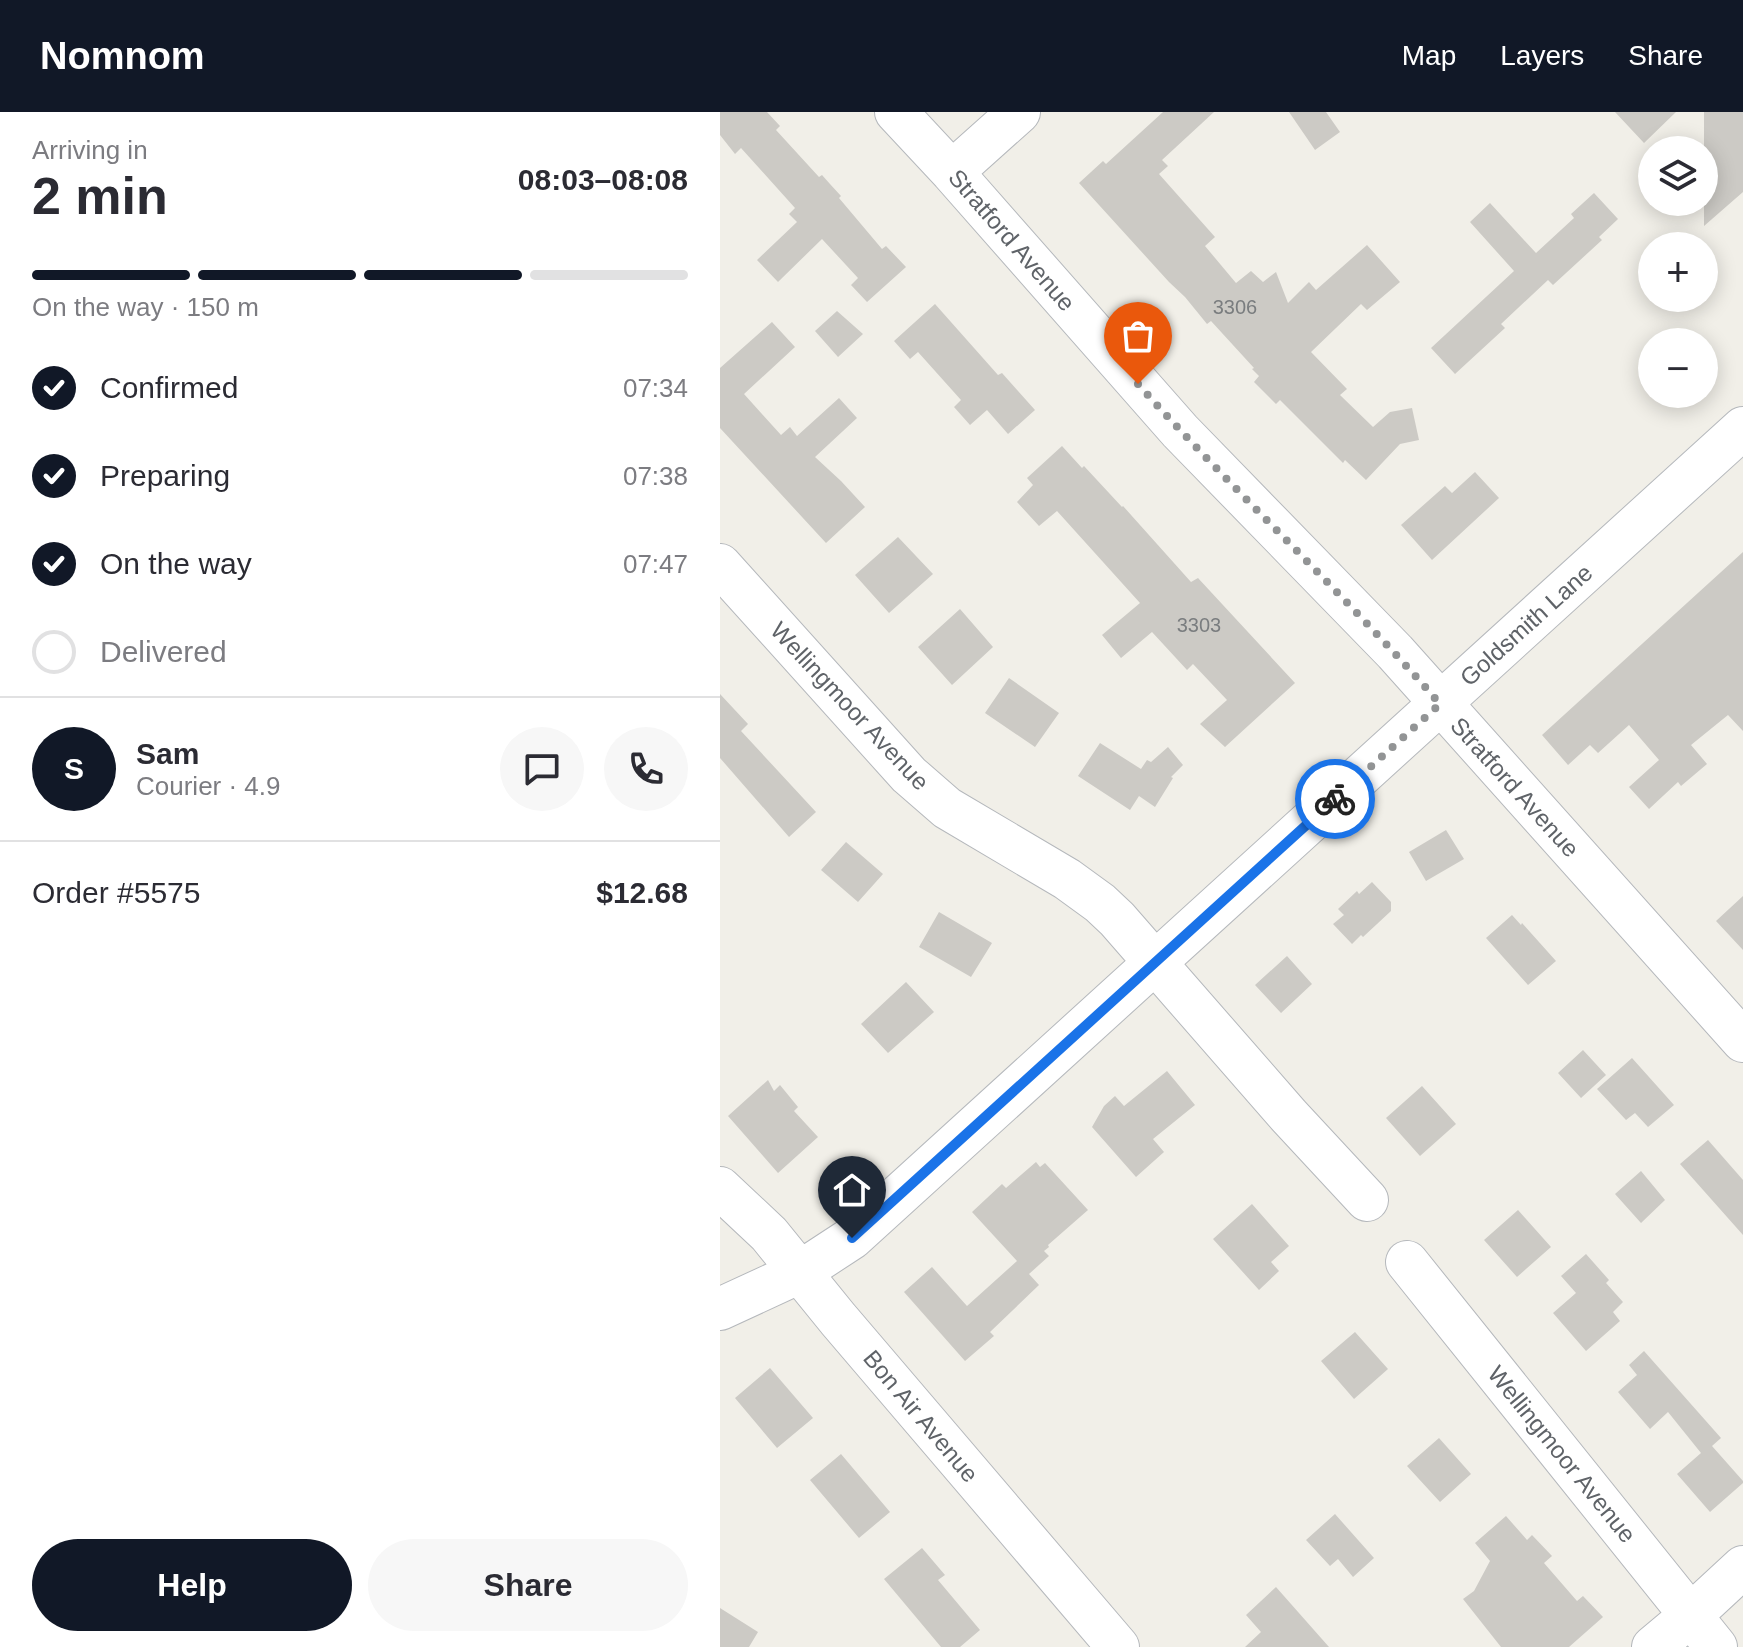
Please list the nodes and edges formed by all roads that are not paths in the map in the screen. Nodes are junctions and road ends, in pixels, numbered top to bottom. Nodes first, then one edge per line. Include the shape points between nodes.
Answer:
1 (896, 112) edge
2 (1019, 112) edge
3 (952, 172) junction
4 (1743, 428) edge
5 (720, 565) edge
6 (1440, 704) junction
7 (1156, 963) junction
8 (1743, 1041) edge
9 (720, 1188) edge
10 (1367, 1200) dead end
11 (1407, 1262) dead end
12 (800, 1272) junction
13 (720, 1309) edge
14 (1743, 1567) edge
15 (1703, 1631) edge
16 (1118, 1647) edge
17 (1653, 1647) edge

1 - 3 street, Stratford Avenue
2 - 3 street
3 - 6 street, Stratford Avenue via 1180,431
4 - 6 street, Goldsmith Lane
5 - 7 street, Wellingmoor Avenue via 909,775 947,808 1100,903
6 - 7 street, Goldsmith Lane
6 - 8 street, Stratford Avenue
7 - 10 street, Wellingmoor Avenue
7 - 12 street, Goldsmith Lane via 852,1238
9 - 12 street, Bon Air Avenue
11 - 15 street, Wellingmoor Avenue
12 - 13 street, Goldsmith Lane
12 - 16 street, Bon Air Avenue
14 - 15 street
15 - 17 street

